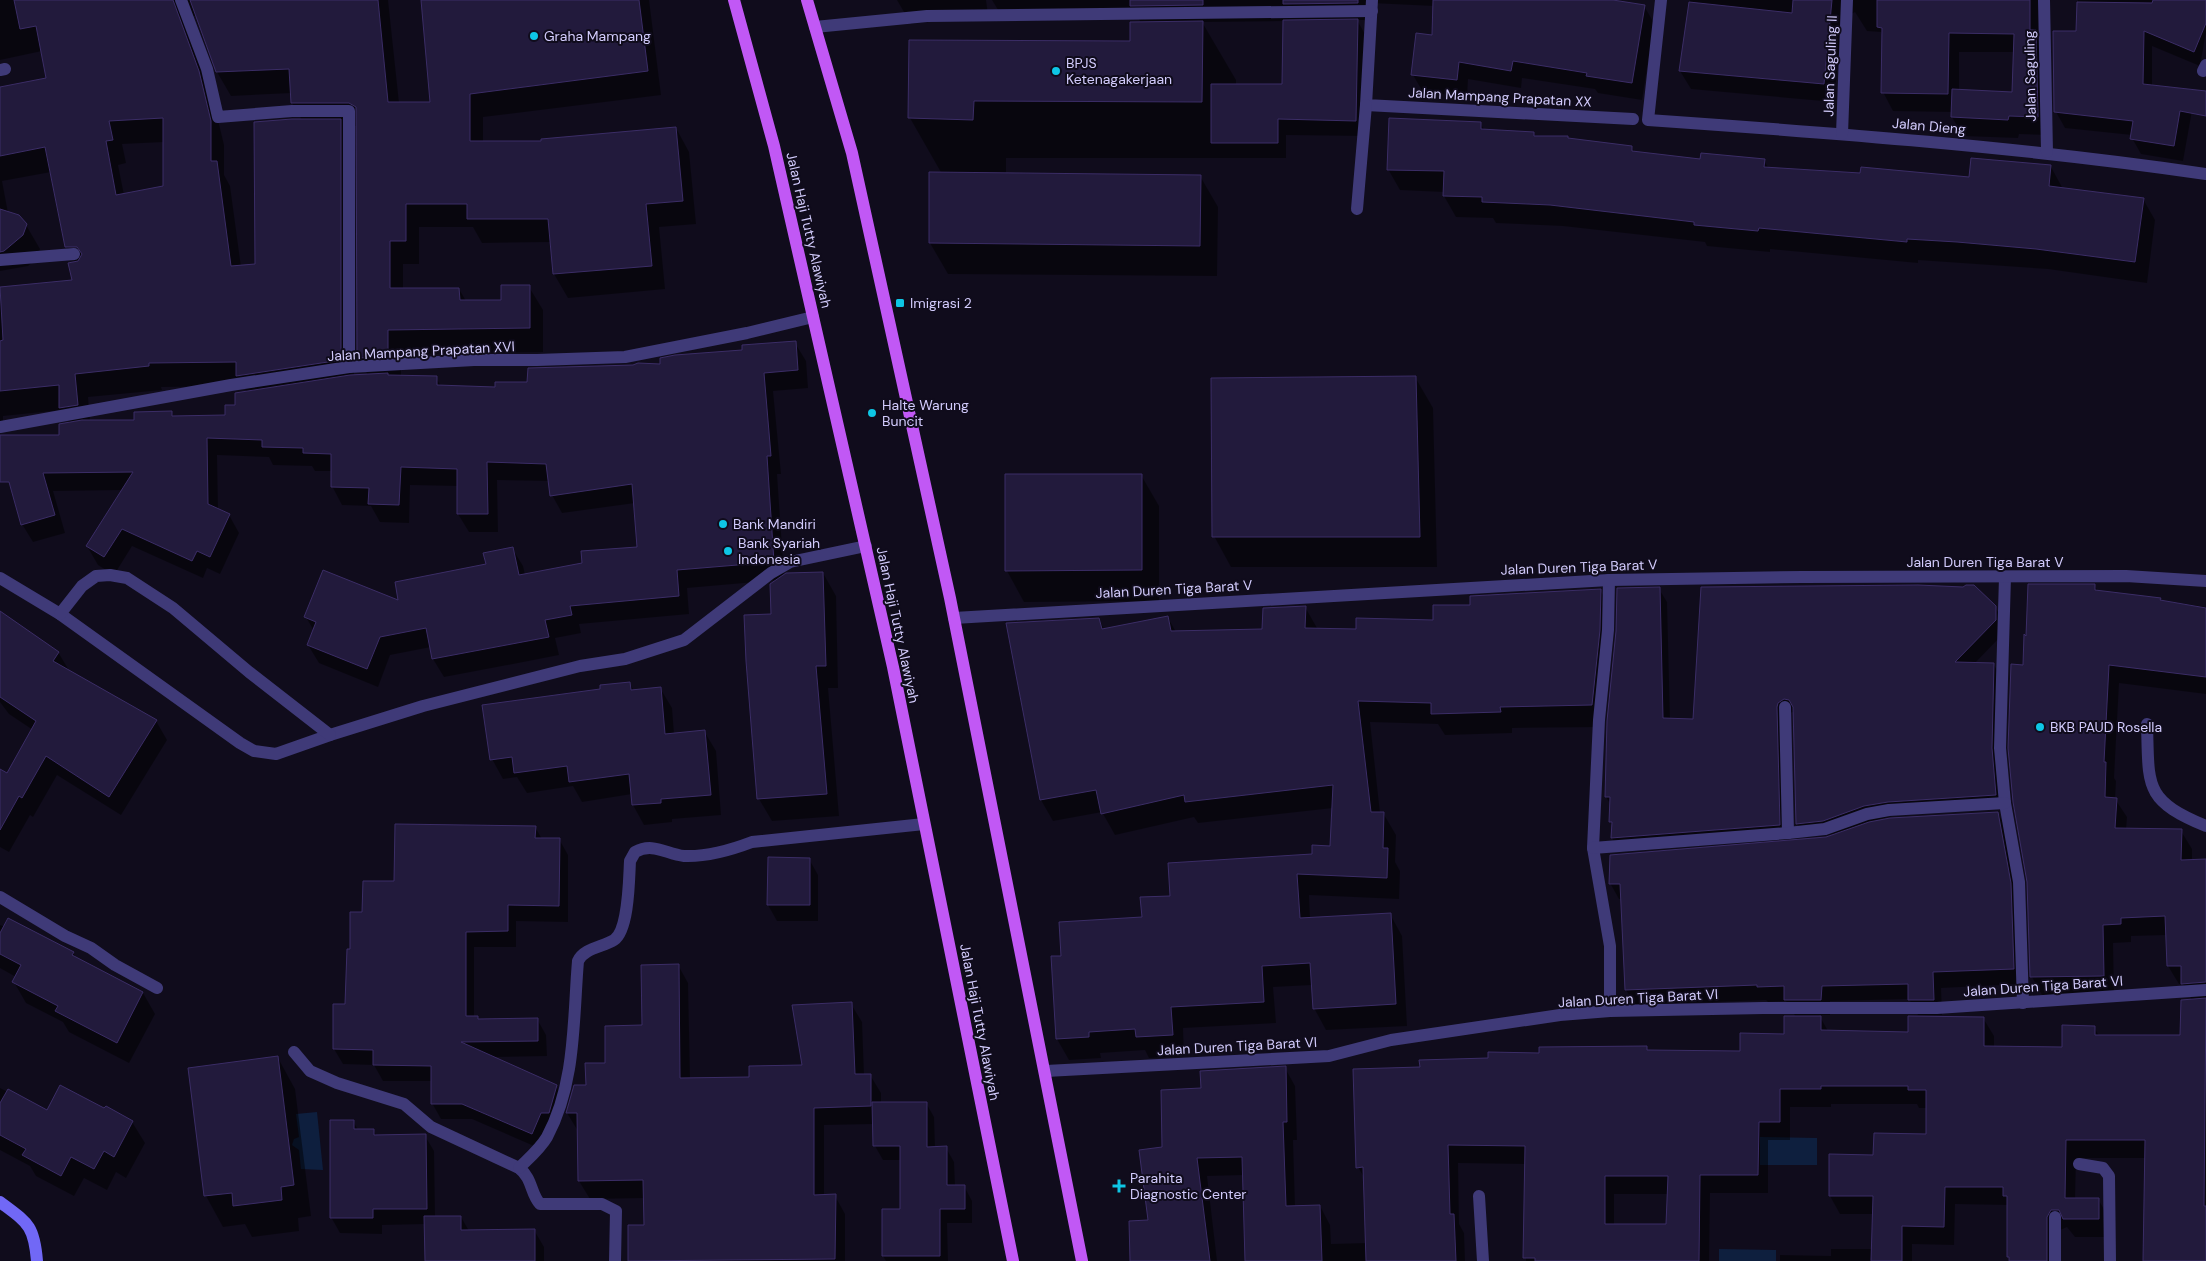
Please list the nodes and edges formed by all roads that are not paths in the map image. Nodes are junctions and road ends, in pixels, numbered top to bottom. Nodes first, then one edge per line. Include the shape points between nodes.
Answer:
1 (181, 0) edge
2 (734, 0) edge
3 (807, 0) edge
4 (1661, 0) edge
5 (1848, 0) edge
6 (2044, 0) edge
7 (1372, 6) edge
8 (815, 27) junction
9 (1366, 105) junction
10 (1633, 119) dead end
11 (1842, 134) junction
12 (2047, 152) junction
13 (2206, 174) edge
14 (1356, 209) dead end
15 (74, 254) dead end
16 (0, 260) edge
17 (813, 317) junction
18 (349, 367) junction
19 (0, 427) edge
20 (866, 546) junction
21 (2005, 577) junction
22 (0, 578) edge
23 (1609, 580) junction
24 (2206, 581) edge
25 (60, 614) junction
26 (954, 618) junction
27 (1785, 707) dead end
28 (2147, 724) dead end
29 (330, 735) junction
30 (2005, 803) junction
31 (924, 824) junction
32 (2206, 826) edge
33 (1788, 834) junction
34 (1594, 848) junction
35 (0, 897) edge
36 (157, 988) dead end
37 (2206, 990) edge
38 (2023, 1003) junction
39 (1610, 1011) junction
40 (294, 1052) dead end
41 (1046, 1071) junction
42 (2078, 1164) dead end
43 (518, 1168) junction
44 (1479, 1196) dead end
45 (0, 1202) edge
46 (2055, 1217) dead end
47 (37, 1261) edge
48 (614, 1261) edge
49 (1012, 1261) edge
50 (1082, 1261) edge
51 (1483, 1261) edge
52 (2055, 1261) edge
53 (2110, 1261) edge

1 - 18 street via 207,69 218,118 348,110
2 - 17 main road, Jalan Haji Tutty Alawiyah via 774,146
3 - 8 main road
4 - 11 street, Jalan Dieng via 1648,120
5 - 11 street, Jalan Saguling II
6 - 12 street, Jalan Saguling
7 - 8 street via 927,16
7 - 9 street
8 - 26 main road via 852,153
9 - 10 street, Jalan Mampang Prapatan XX
9 - 14 street
11 - 12 street, Jalan Dieng
12 - 13 street, Jalan Dieng
15 - 16 street
17 - 18 street, Jalan Mampang Prapatan XVI via 625,357
17 - 20 main road, Jalan Haji Tutty Alawiyah
18 - 19 street, Jalan Mampang Prapatan XVI
20 - 29 street via 790,562 684,640 625,659 580,666 423,706
20 - 31 main road, Jalan Haji Tutty Alawiyah
21 - 23 street, Jalan Duren Tiga Barat V
21 - 24 street, Jalan Duren Tiga Barat V via 2126,576
21 - 30 street via 2000,748
22 - 25 street
23 - 26 street, Jalan Duren Tiga Barat V
23 - 34 street
25 - 29 street via 254,751 276,754
25 - 29 street via 82,586 96,576 127,578 173,608
26 - 41 main road
27 - 33 street
28 - 32 street via 2149,778 2158,797 2176,813
30 - 33 street via 1889,810 1825,829
30 - 38 street via 2019,882
31 - 43 street via 752,842 700,855 684,856 658,848 635,852 630,861 622,929 614,940 584,954 578,961 570,1071 554,1122 546,1138
31 - 49 main road, Jalan Haji Tutty Alawiyah
33 - 34 street
34 - 39 street via 1610,946
35 - 36 street
37 - 38 street, Jalan Duren Tiga Barat VI
38 - 39 street, Jalan Duren Tiga Barat VI via 1937,1008
39 - 41 street, Jalan Duren Tiga Barat VI via 1560,1015 1391,1040 1329,1056
40 - 43 street via 310,1071 336,1083 404,1104 431,1127
41 - 50 main road
42 - 53 street via 2104,1168 2108,1176
43 - 48 street via 527,1175 540,1204 602,1204 616,1211
44 - 51 street
45 - 47 street via 30,1226
46 - 52 street

